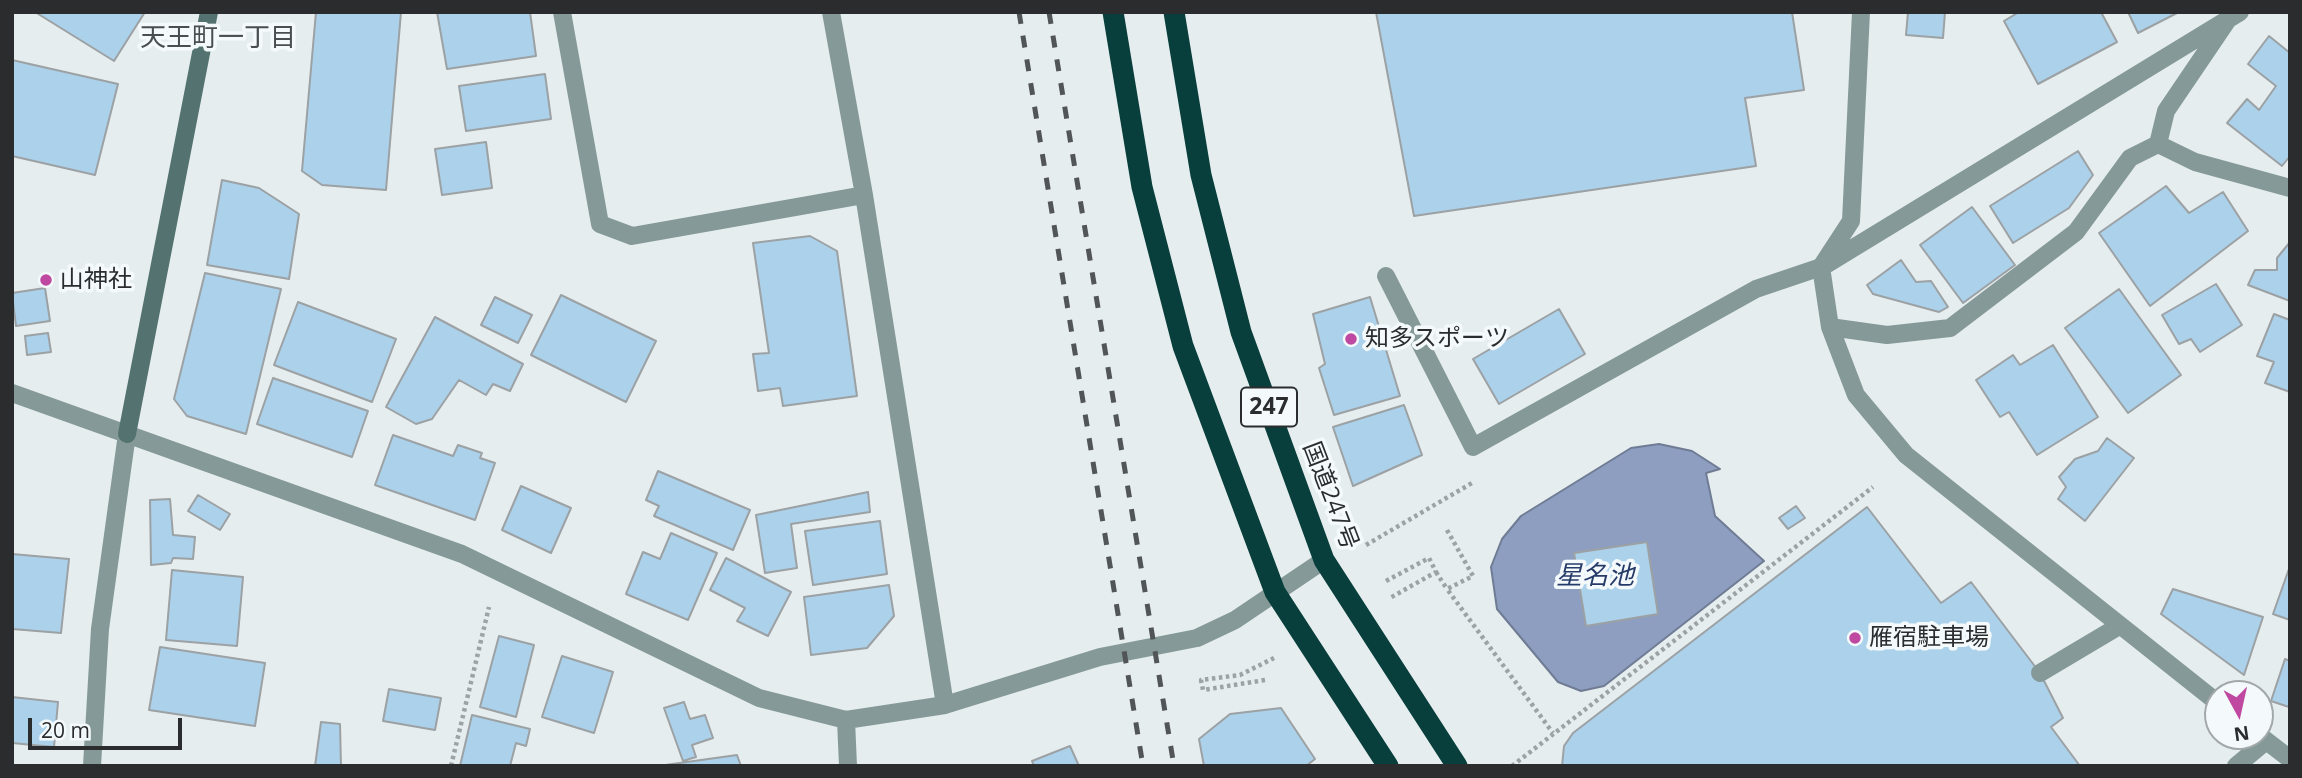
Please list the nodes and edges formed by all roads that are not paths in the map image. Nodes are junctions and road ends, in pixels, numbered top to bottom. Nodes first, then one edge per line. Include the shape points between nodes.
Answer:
1 (209, 12) edge
2 (562, 12) edge
3 (831, 12) edge
4 (1113, 12) edge
5 (1174, 12) edge
6 (1861, 12) edge
7 (2234, 17) edge
8 (2158, 144) junction
9 (2290, 188) edge
10 (864, 195) junction
11 (1821, 267) junction
12 (1386, 276) dead end
13 (1830, 327) junction
14 (12, 393) edge
15 (127, 434) junction
16 (1324, 560) junction
17 (1275, 592) junction
18 (2119, 626) junction
19 (2040, 673) dead end
20 (2204, 692) edge
21 (945, 705) junction
22 (846, 720) junction
23 (2274, 747) edge
24 (2252, 750) edge
25 (2290, 759) edge
26 (92, 766) edge
27 (848, 766) edge
28 (1388, 766) edge
29 (1457, 766) edge
30 (2236, 766) edge

1 - 15 street
2 - 10 street via 600,224 632,236
3 - 10 street
4 - 17 highway, 247 via 1142,187 1183,346
5 - 16 highway, 国道247号 / 247 via 1202,175 1241,332
6 - 11 street via 1851,221
7 - 8 street via 2166,111
7 - 11 street
8 - 9 street via 2195,162
8 - 13 street via 2130,158 2076,232 1950,328 1887,335
10 - 21 street
11 - 12 street via 1756,289 1472,447
11 - 13 street
13 - 18 street via 1856,395 1906,455
14 - 15 street
15 - 22 street via 462,554 759,698
15 - 26 street via 100,629
16 - 17 street
16 - 29 highway, 国道247号 / 247
17 - 21 street via 1236,620 1197,638 1100,657
17 - 28 highway, 247
18 - 19 street
18 - 20 street
21 - 22 street
22 - 27 street
23 - 25 street
24 - 30 street

